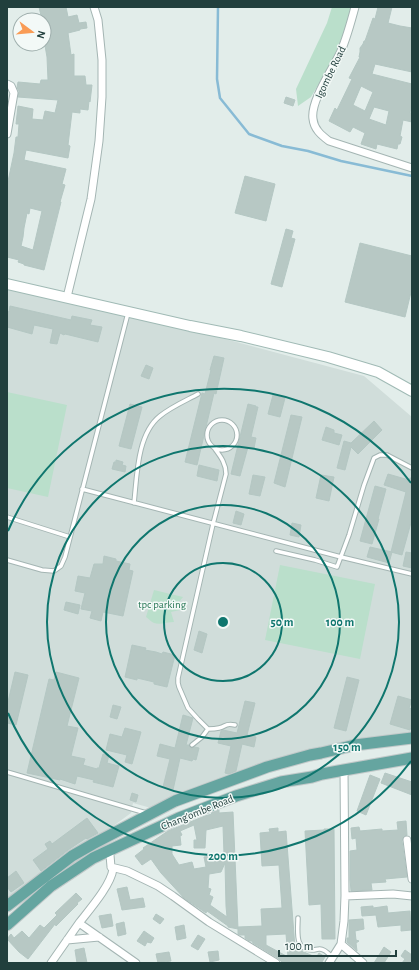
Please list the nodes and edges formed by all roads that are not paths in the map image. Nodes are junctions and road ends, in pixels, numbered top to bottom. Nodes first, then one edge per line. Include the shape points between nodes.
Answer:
1 (94, 7) edge
2 (355, 7) edge
3 (7, 84) edge
4 (8, 122) edge
5 (7, 134) edge
6 (412, 168) edge
7 (7, 284) edge
8 (67, 297) junction
9 (128, 312) junction
10 (412, 391) edge
11 (198, 394) dead end
12 (215, 448) junction
13 (412, 468) edge
14 (82, 489) junction
15 (134, 503) junction
16 (7, 517) edge
17 (214, 524) junction
18 (70, 537) junction
19 (276, 551) dead end
20 (341, 557) junction
21 (7, 560) edge
22 (412, 574) edge
23 (235, 725) dead end
24 (208, 729) junction
25 (412, 738) edge
26 (192, 745) dead end
27 (412, 758) edge
28 (344, 770) junction
29 (7, 772) edge
30 (151, 815) junction
31 (407, 840) dead end
32 (108, 851) junction
33 (111, 867) junction
34 (412, 868) edge
35 (412, 879) edge
36 (345, 896) junction
37 (412, 896) edge
38 (7, 906) edge
39 (298, 918) dead end
40 (79, 923) junction
41 (7, 925) edge
42 (99, 936) junction
43 (67, 940) junction
44 (341, 944) junction
45 (331, 961) edge
46 (51, 963) edge
47 (136, 963) edge
48 (276, 963) edge
49 (363, 963) edge

1 - 8 street via 98,20 102,60 99,142 91,199
2 - 6 street, Igombe Road via 340,53 316,98 312,120 320,134 329,141
3 - 4 street via 12,86 14,93
4 - 5 street
7 - 8 street
8 - 9 street
9 - 10 street via 335,359 378,372
9 - 14 lane
11 - 15 lane via 160,416 152,425 144,439
12 - 12 lane via 207,436 208,429 213,423 228,421 234,426 237,434 235,441 223,450
12 - 17 lane via 224,460 226,474
13 - 20 lane via 387,454 374,458
14 - 15 lane
14 - 18 lane
15 - 17 lane
16 - 18 lane
17 - 20 lane
17 - 24 lane via 178,678 188,708
18 - 21 lane via 61,566 54,571
19 - 20 lane via 337,567
20 - 22 lane
23 - 24 lane
24 - 26 lane via 202,738
25 - 30 main road, Chang'ombe Road via 310,755 267,767 176,801
27 - 28 main road, Chang'ombe Road
28 - 32 main road, Chang'ombe Road via 281,782 236,796 179,818
28 - 36 street
29 - 30 lane
30 - 38 main road, Chang'ombe Road via 72,856
31 - 34 street
32 - 33 street
32 - 41 main road, Chang'ombe Road via 51,886
33 - 40 street via 113,873 108,884
33 - 48 street via 127,871 158,886 209,922
34 - 35 street
36 - 37 street
36 - 44 street
39 - 45 lane via 300,945 311,950 321,949
40 - 42 street
40 - 43 street
42 - 43 street
42 - 47 street
43 - 46 street
44 - 45 street
44 - 49 street

